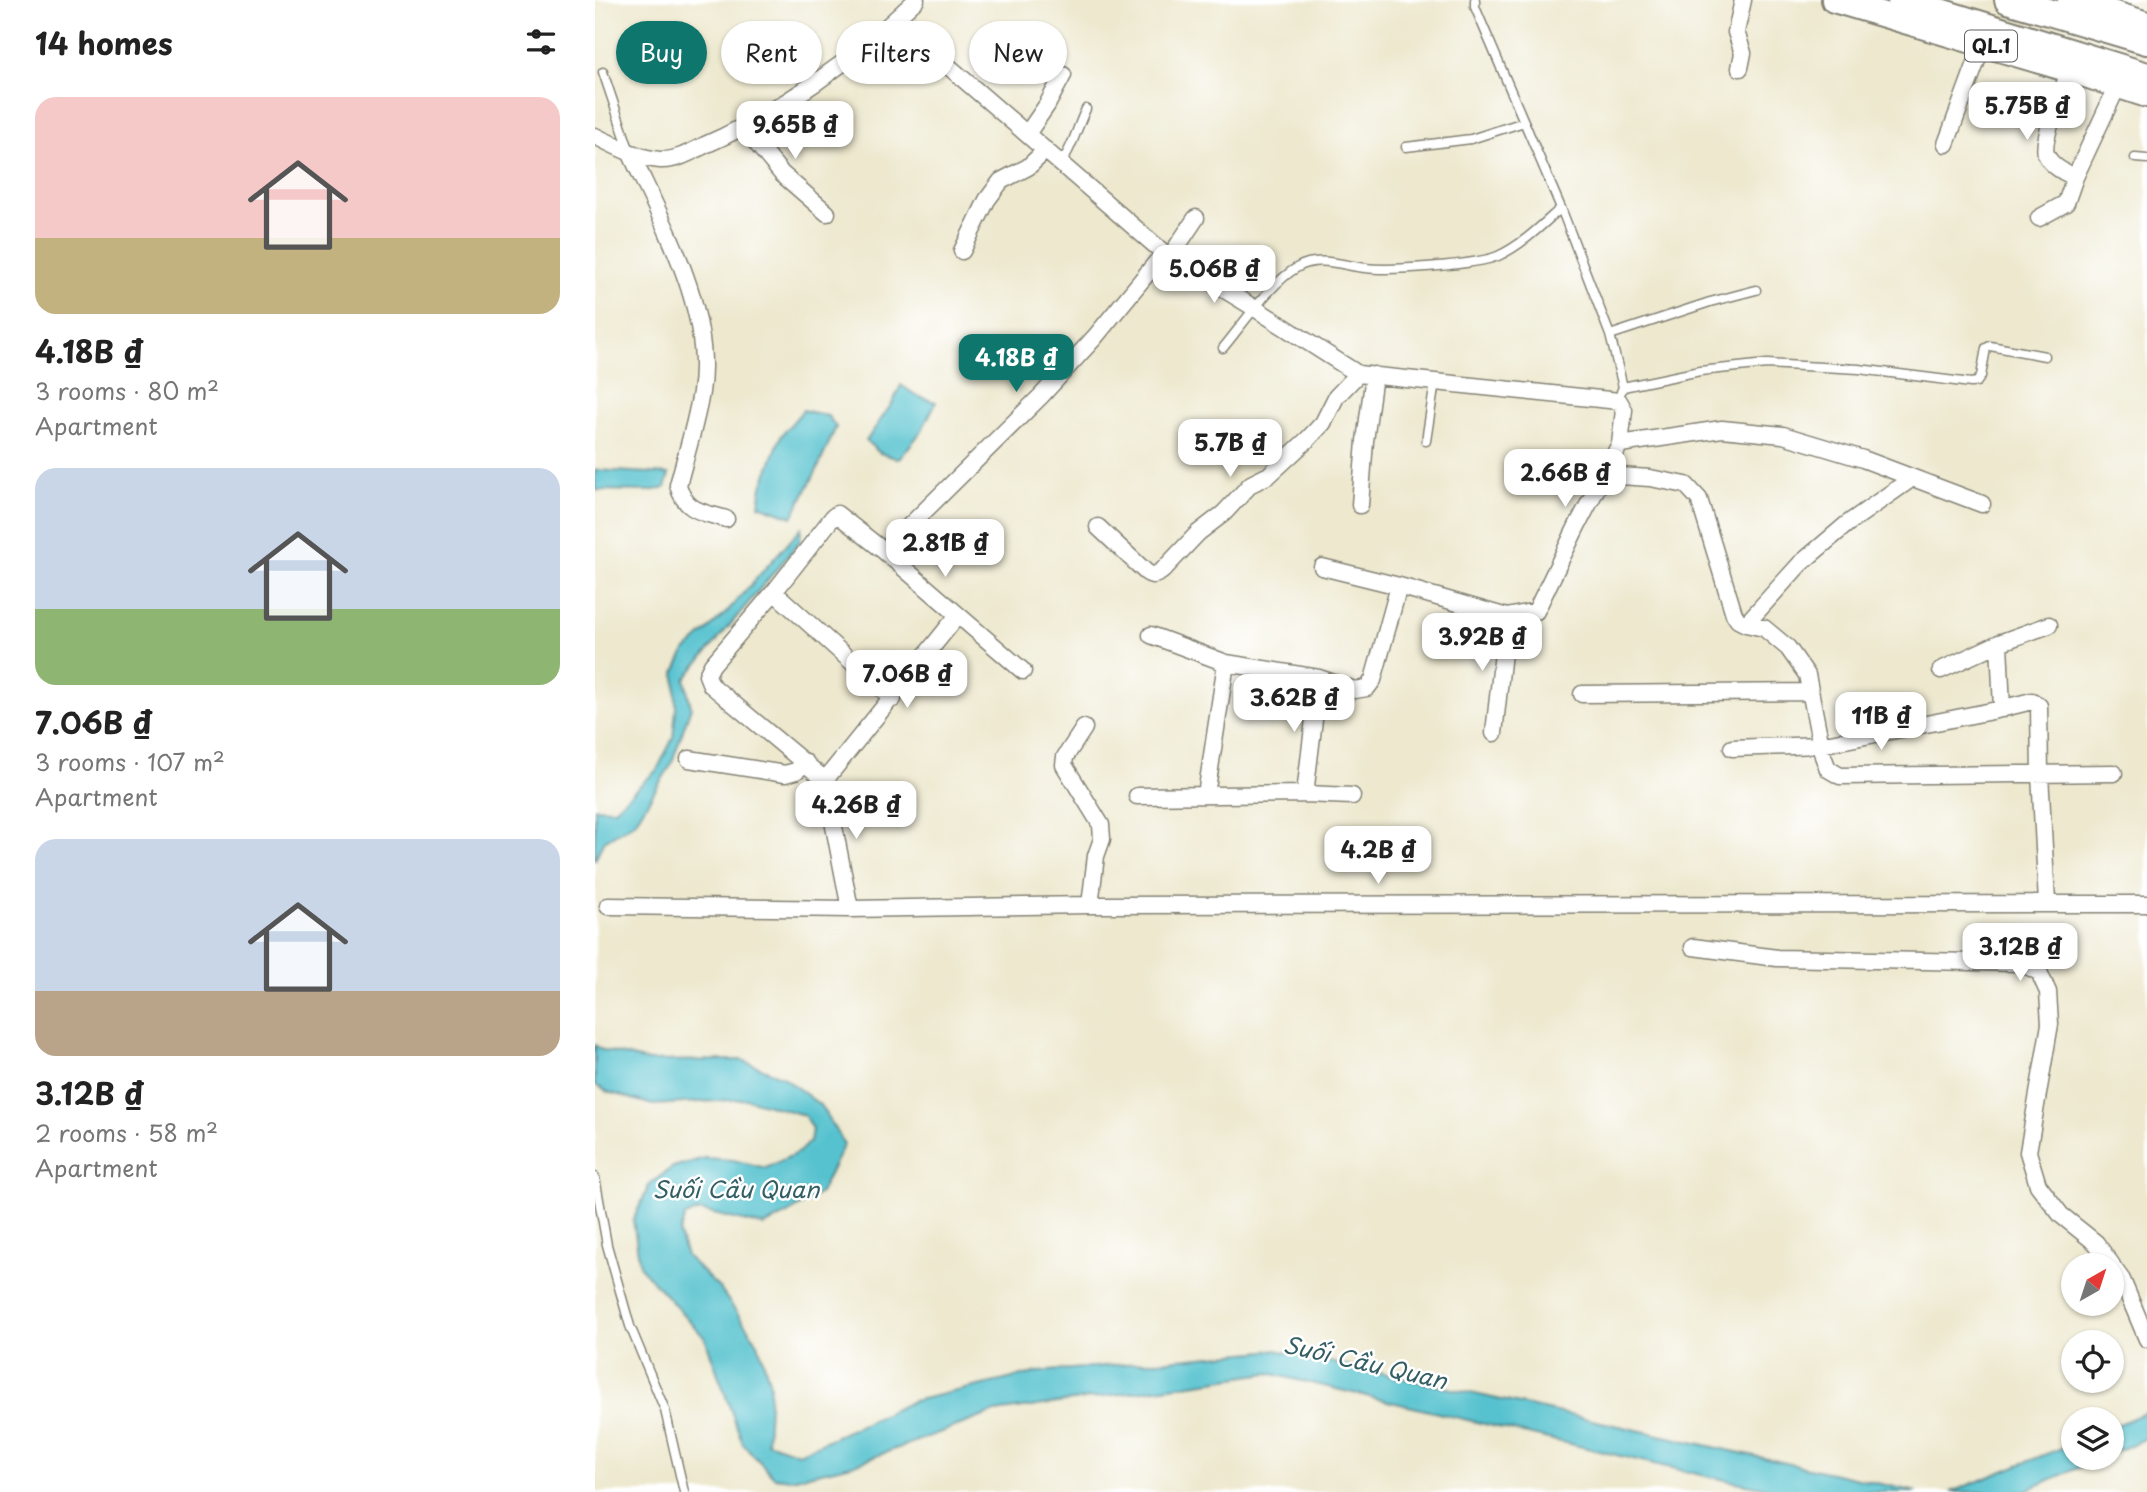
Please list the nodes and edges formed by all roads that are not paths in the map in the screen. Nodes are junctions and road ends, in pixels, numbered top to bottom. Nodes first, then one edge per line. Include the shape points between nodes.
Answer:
1 (916, 0) edge
2 (1475, 0) edge
3 (1743, 0) edge
4 (1834, 0) edge
5 (1901, 0) edge
6 (2008, 0) edge
7 (2070, 0) edge
8 (895, 20) junction
9 (2147, 24) edge
10 (1986, 35) junction
11 (2147, 41) edge
12 (1740, 68) dead end
13 (2070, 70) junction
14 (603, 72) dead end
15 (2147, 76) edge
16 (1058, 84) edge
17 (2118, 85) junction
18 (2147, 95) edge
19 (1086, 109) dead end
20 (1524, 122) junction
21 (744, 128) junction
22 (1027, 134) junction
23 (595, 136) edge
24 (1946, 144) dead end
25 (1406, 147) dead end
26 (1046, 150) junction
27 (631, 154) junction
28 (2135, 158) dead end
29 (2147, 159) edge
30 (1061, 163) junction
31 (2075, 177) junction
32 (1561, 208) junction
33 (827, 213) dead end
34 (1196, 218) dead end
35 (2039, 218) dead end
36 (962, 251) dead end
37 (1167, 255) junction
38 (1756, 290) dead end
39 (1256, 309) junction
40 (1610, 335) junction
41 (1223, 348) dead end
42 (2045, 356) dead end
43 (1366, 375) junction
44 (1435, 382) junction
45 (1621, 394) junction
46 (1426, 441) dead end
47 (1620, 444) junction
48 (1604, 475) junction
49 (1912, 479) junction
50 (1982, 504) dead end
51 (1360, 505) dead end
52 (726, 519) dead end
53 (1098, 527) dead end
54 (884, 551) junction
55 (1322, 568) dead end
56 (1399, 586) junction
57 (774, 592) junction
58 (958, 615) junction
59 (1507, 617) junction
60 (1746, 624) junction
61 (2049, 625) dead end
62 (1151, 635) dead end
63 (1999, 643) junction
64 (1226, 663) junction
65 (1941, 670) dead end
66 (1023, 671) dead end
67 (1319, 678) junction
68 (1810, 692) junction
69 (1582, 694) dead end
70 (893, 698) junction
71 (2002, 709) junction
72 (1084, 729) dead end
73 (1494, 733) dead end
74 (1820, 745) junction
75 (1732, 748) dead end
76 (689, 759) dead end
77 (806, 763) junction
78 (2114, 773) dead end
79 (2040, 774) junction
80 (825, 780) junction
81 (1305, 794) junction
82 (1206, 795) junction
83 (1137, 796) dead end
84 (1352, 796) dead end
85 (2047, 903) junction
86 (2147, 904) edge
87 (1090, 905) junction
88 (608, 906) dead end
89 (850, 909) junction
90 (1693, 947) dead end
91 (595, 1177) edge
92 (2103, 1253) edge
93 (2125, 1287) edge
94 (2147, 1339) edge
95 (684, 1492) edge

1 - 8 street
2 - 20 lane
3 - 12 street via 1736,32 1744,53
4 - 10 main road, QL.1
5 - 10 highway, QL.1
6 - 11 highway, QL.1
7 - 9 main road
8 - 21 street via 847,60
8 - 22 street
10 - 13 main road, QL.1
10 - 15 highway, QL.1
10 - 24 street
13 - 17 main road, QL.1
13 - 31 street via 2045,151 2061,171
14 - 27 lane
16 - 22 street
17 - 18 main road, QL.1
17 - 31 street
19 - 30 lane via 1071,150
20 - 25 lane via 1471,139
20 - 32 lane
21 - 27 street via 680,157 661,160
21 - 33 street via 782,174
22 - 26 street
23 - 27 street
26 - 30 street
26 - 36 street via 1028,167 1002,181 987,200
27 - 52 street via 687,278 702,345 701,390 678,485 686,504
28 - 29 lane
30 - 37 street
31 - 35 street via 2066,203
32 - 39 lane via 1527,238 1495,257 1376,269 1315,261 1300,265 1278,280
32 - 40 lane
34 - 37 street
37 - 39 street
37 - 54 street via 1041,396
38 - 40 lane
39 - 41 lane
39 - 43 street
40 - 45 lane
42 - 45 lane via 1990,346 1981,376 1971,383 1859,369 1767,364 1700,371
43 - 44 street
43 - 51 street
43 - 53 street via 1336,397 1323,423 1308,439 1251,484 1155,575 1146,572
44 - 45 street
44 - 46 lane
45 - 47 street
47 - 48 street
47 - 49 street via 1722,429 1783,435
48 - 59 street via 1536,611
48 - 60 street via 1686,485 1699,499 1734,614
49 - 50 street
49 - 60 street via 1800,564
54 - 57 street via 837,514
54 - 58 street
55 - 56 street
56 - 59 street
56 - 67 street via 1367,688 1355,690
57 - 70 street
57 - 77 street via 707,675 711,685
58 - 66 street
58 - 70 street
59 - 73 street
60 - 68 street via 1764,628 1788,648 1807,675
61 - 63 street
62 - 64 street
63 - 65 street
63 - 71 street
64 - 67 street
64 - 82 street
67 - 81 street
68 - 69 street
68 - 74 street
70 - 80 street
71 - 74 street
71 - 79 street via 2032,701 2039,706
72 - 87 street via 1064,765 1101,825
74 - 75 street
74 - 79 street via 1828,769 1840,776
76 - 77 street via 785,774
77 - 80 street
78 - 79 street
79 - 85 street
80 - 89 street
81 - 82 street
81 - 84 street
82 - 83 street
85 - 86 street
85 - 87 street
87 - 89 street
88 - 89 street
90 - 92 street via 1777,958 2021,963 2039,972 2048,992 2050,1024 2028,1152 2038,1185 2061,1216
91 - 95 lane via 607,1245 630,1326 665,1410
93 - 94 street

